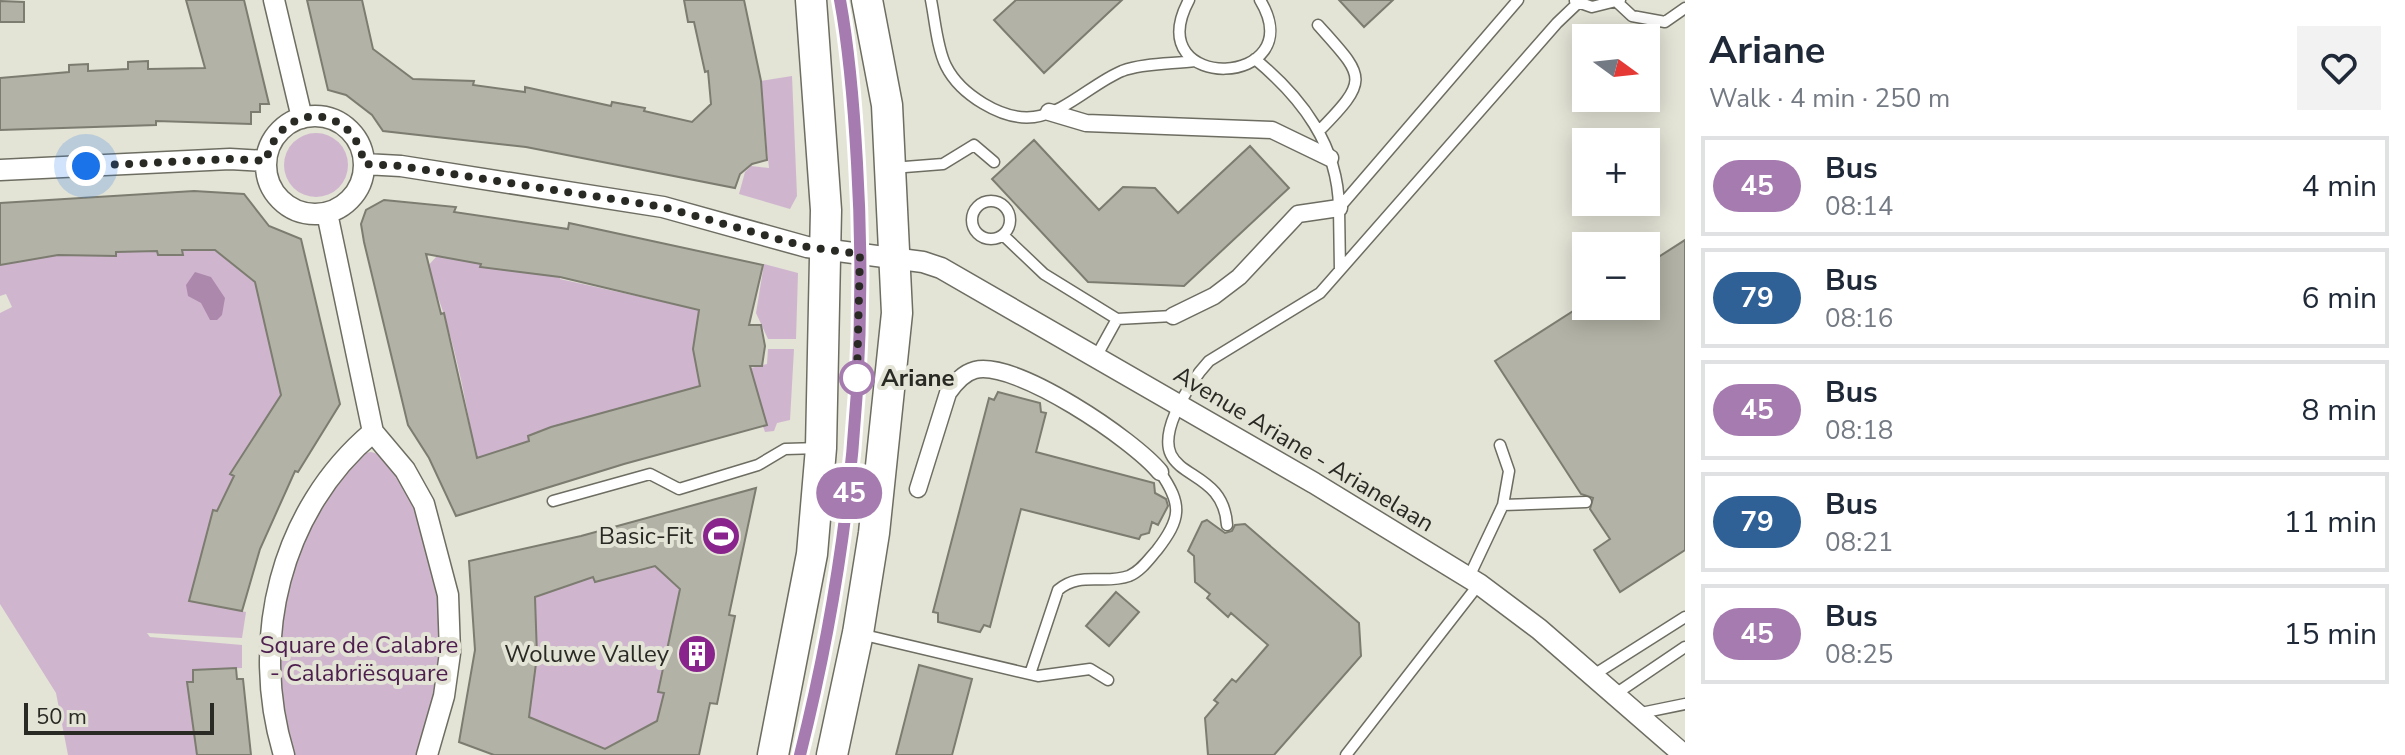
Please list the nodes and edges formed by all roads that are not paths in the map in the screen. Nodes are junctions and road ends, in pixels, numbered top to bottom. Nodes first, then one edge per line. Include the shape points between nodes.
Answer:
1 (274, 0) edge
2 (811, 0) edge
3 (840, 0) edge
4 (867, 0) edge
5 (931, 0) edge
6 (1189, 0) edge
7 (1260, 0) edge
8 (1518, 0) edge
9 (1618, 1) edge
10 (1576, 2) edge
11 (1685, 8) edge
12 (1318, 25) dead end
13 (1255, 59) junction
14 (1195, 61) junction
15 (1049, 112) junction
16 (302, 118) junction
17 (1320, 130) junction
18 (1330, 158) junction
19 (266, 161) junction
20 (994, 162) dead end
21 (364, 164) junction
22 (891, 168) junction
23 (0, 170) edge
24 (1339, 208) junction
25 (327, 213) junction
26 (1003, 235) dead end
27 (825, 249) junction
28 (860, 254) junction
29 (896, 259) junction
30 (1340, 270) junction
31 (1173, 316) joint
32 (1117, 319) junction
33 (1096, 357) junction
34 (1179, 405) junction
35 (373, 432) junction
36 (1500, 445) dead end
37 (821, 448) junction
38 (1160, 472) joint
39 (918, 489) dead end
40 (553, 501) dead end
41 (1586, 502) dead end
42 (1503, 505) junction
43 (1227, 525) dead end
44 (1474, 580) junction
45 (1685, 617) edge
46 (858, 633) junction
47 (1685, 647) edge
48 (1030, 674) junction
49 (1592, 677) junction
50 (1108, 680) dead end
51 (1613, 696) junction
52 (1685, 704) edge
53 (1635, 714) junction
54 (284, 755) edge
55 (427, 755) edge
56 (773, 755) edge
57 (800, 755) edge
58 (832, 755) edge
59 (1346, 755) edge
60 (1684, 755) edge

1 - 16 street
2 - 27 main road
3 - 28 lane via 852,83
4 - 22 main road via 887,105
5 - 15 lane via 946,66 963,88 1009,114 1034,117
6 - 14 lane via 1180,25 1186,51
7 - 13 lane via 1269,33
8 - 24 lane
9 - 10 lane via 1592,7
9 - 11 lane via 1632,16 1665,22
10 - 30 lane
12 - 17 lane via 1353,64 1357,78 1355,92
13 - 14 lane via 1232,71
13 - 17 lane via 1285,84
14 - 15 lane via 1123,71
15 - 18 street via 1086,123 1272,130
16 - 19 street via 277,134
16 - 21 street via 317,116 345,126 362,150
17 - 18 lane
18 - 24 lane via 1339,185
19 - 23 street
19 - 25 street via 273,191 283,203 297,211
20 - 22 lane via 974,145 943,164
21 - 25 street via 358,189
21 - 27 street, Avenue Ariane - Arianelaan via 663,207
22 - 29 main road
24 - 30 lane
24 - 31 street via 1298,214 1239,277
25 - 35 street
26 - 32 lane via 1044,274
27 - 28 street, Avenue Ariane - Arianelaan
27 - 37 main road
28 - 29 street, Avenue Ariane - Arianelaan
28 - 57 lane via 850,485 831,618
29 - 33 street, Avenue Ariane - Arianelaan via 941,268
29 - 46 main road via 897,313 885,440
30 - 34 lane via 1320,293 1209,361
31 - 32 lane
32 - 33 lane
33 - 34 street, Avenue Ariane - Arianelaan
34 - 43 lane via 1166,435 1167,451 1216,493
34 - 44 street, Avenue Ariane - Arianelaan
35 - 54 street via 346,454 313,496 277,588 271,692
35 - 55 street via 405,470 424,504 448,595 450,653
36 - 42 lane via 1509,471
37 - 40 lane via 785,449 758,465 679,489 650,474
37 - 56 main road via 812,554
38 - 39 street via 1131,443 1054,395 999,371 978,369 948,393
38 - 48 lane via 1176,507 1171,532 1136,573 1081,578 1058,590
41 - 42 lane
42 - 44 lane
44 - 49 street, Avenue Ariane - Arianelaan
44 - 59 lane
45 - 49 lane
46 - 48 lane
46 - 58 main road
47 - 51 lane
48 - 50 lane via 1090,669
49 - 51 street, Avenue Ariane - Arianelaan
51 - 53 street, Avenue Ariane - Arianelaan
52 - 53 lane
53 - 60 street, Avenue Ariane - Arianelaan

